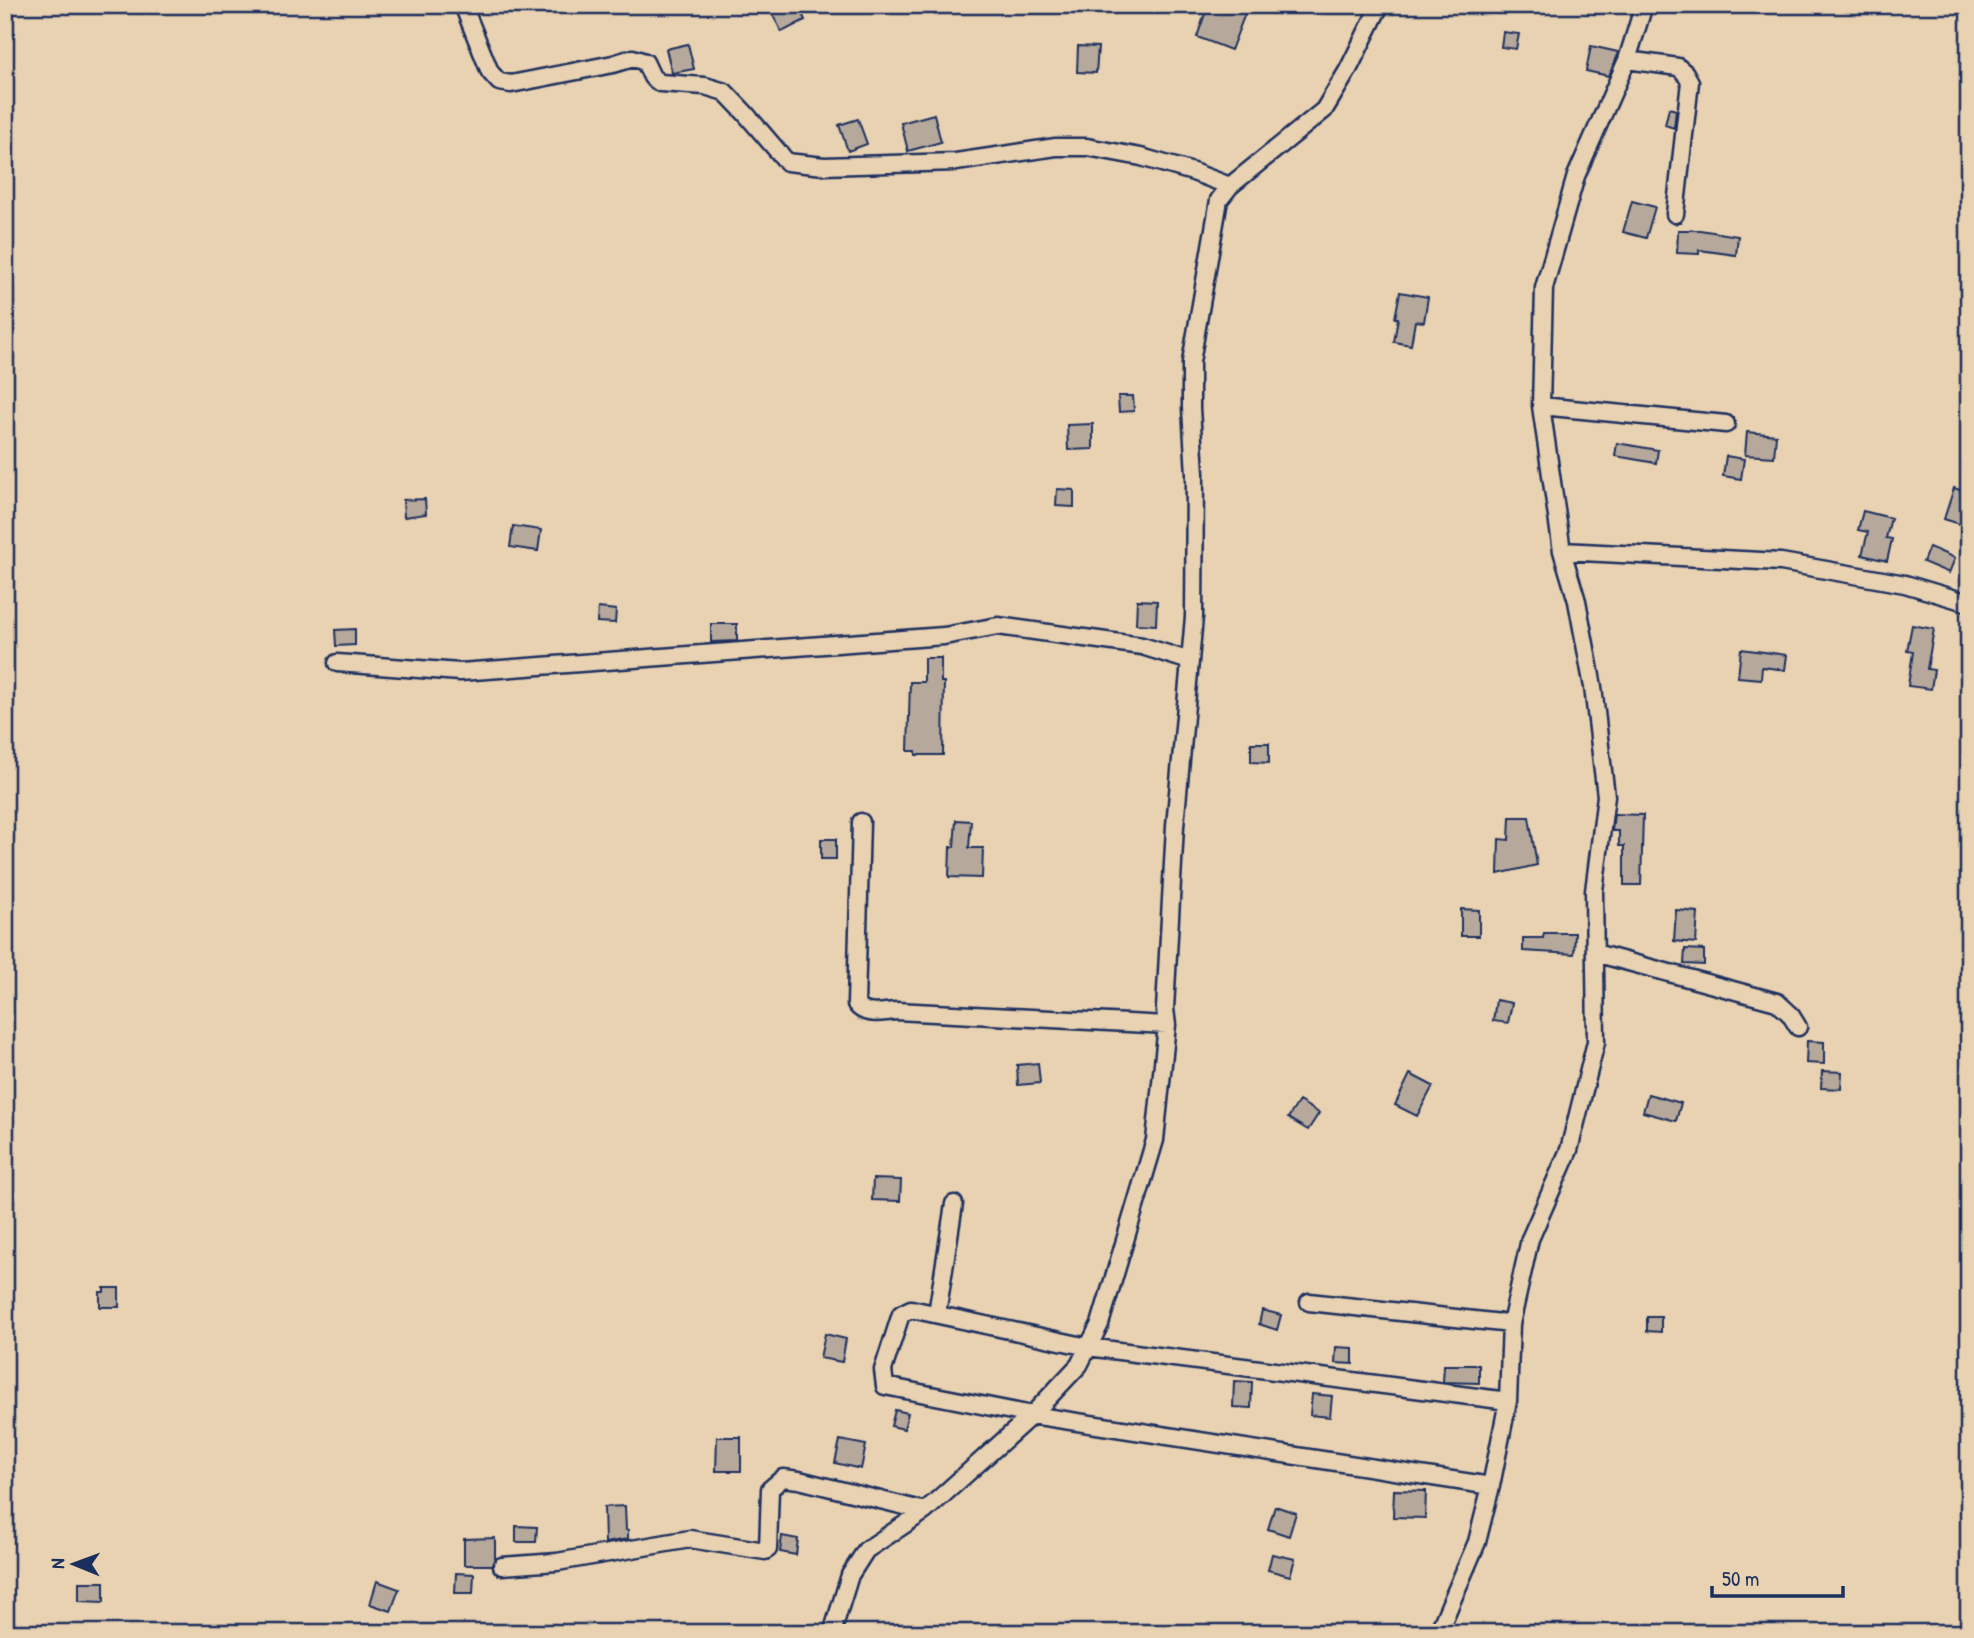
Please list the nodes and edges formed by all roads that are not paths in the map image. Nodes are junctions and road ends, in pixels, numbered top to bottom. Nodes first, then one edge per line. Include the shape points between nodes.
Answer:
1 (463, 5) edge
2 (1380, 5) edge
3 (1644, 5) edge
4 (1628, 60) junction
5 (1230, 186) junction
6 (1675, 214) dead end
7 (1541, 407) junction
8 (1726, 424) dead end
9 (1562, 551) junction
10 (1969, 603) edge
11 (1190, 661) junction
12 (337, 663) dead end
13 (861, 822) dead end
14 (1595, 953) junction
15 (1167, 1025) junction
16 (1798, 1027) dead end
17 (954, 1204) dead end
18 (1309, 1302) dead end
19 (937, 1314) junction
20 (1511, 1324) junction
21 (1088, 1347) junction
22 (1508, 1401) junction
23 (1032, 1415) junction
24 (1491, 1486) junction
25 (925, 1511) junction
26 (502, 1566) dead end
27 (832, 1633) edge
28 (1438, 1633) edge

1 - 5 street via 490,72 499,82 511,84 633,58 645,62 660,83 725,92 787,162 824,166 943,162 1056,146 1087,147 1140,157
2 - 5 street via 1324,110
3 - 4 street
4 - 6 street via 1678,67 1690,82
4 - 7 street via 1576,176 1544,288
5 - 11 street via 1219,200 1191,362 1195,474
7 - 8 street
7 - 9 street
9 - 10 street via 1781,562 1905,584
9 - 14 street via 1577,601 1593,687 1606,796 1594,891
11 - 12 street via 1142,646 998,626 906,640 460,672
11 - 15 street via 1175,827
13 - 15 street via 856,1004 861,1011
14 - 16 street via 1777,1002
14 - 20 street via 1596,1042 1569,1150 1530,1239
15 - 21 street via 1155,1140 1100,1324
17 - 19 street
18 - 20 street
19 - 21 street
19 - 23 street via 911,1309 901,1314 883,1370 886,1386
20 - 22 street
21 - 22 street
21 - 23 street via 1079,1365
22 - 24 street
23 - 24 street
23 - 25 street
24 - 28 street via 1477,1542
25 - 26 street via 783,1478 770,1489 765,1551 690,1539 557,1562
25 - 27 street via 866,1550 850,1575

